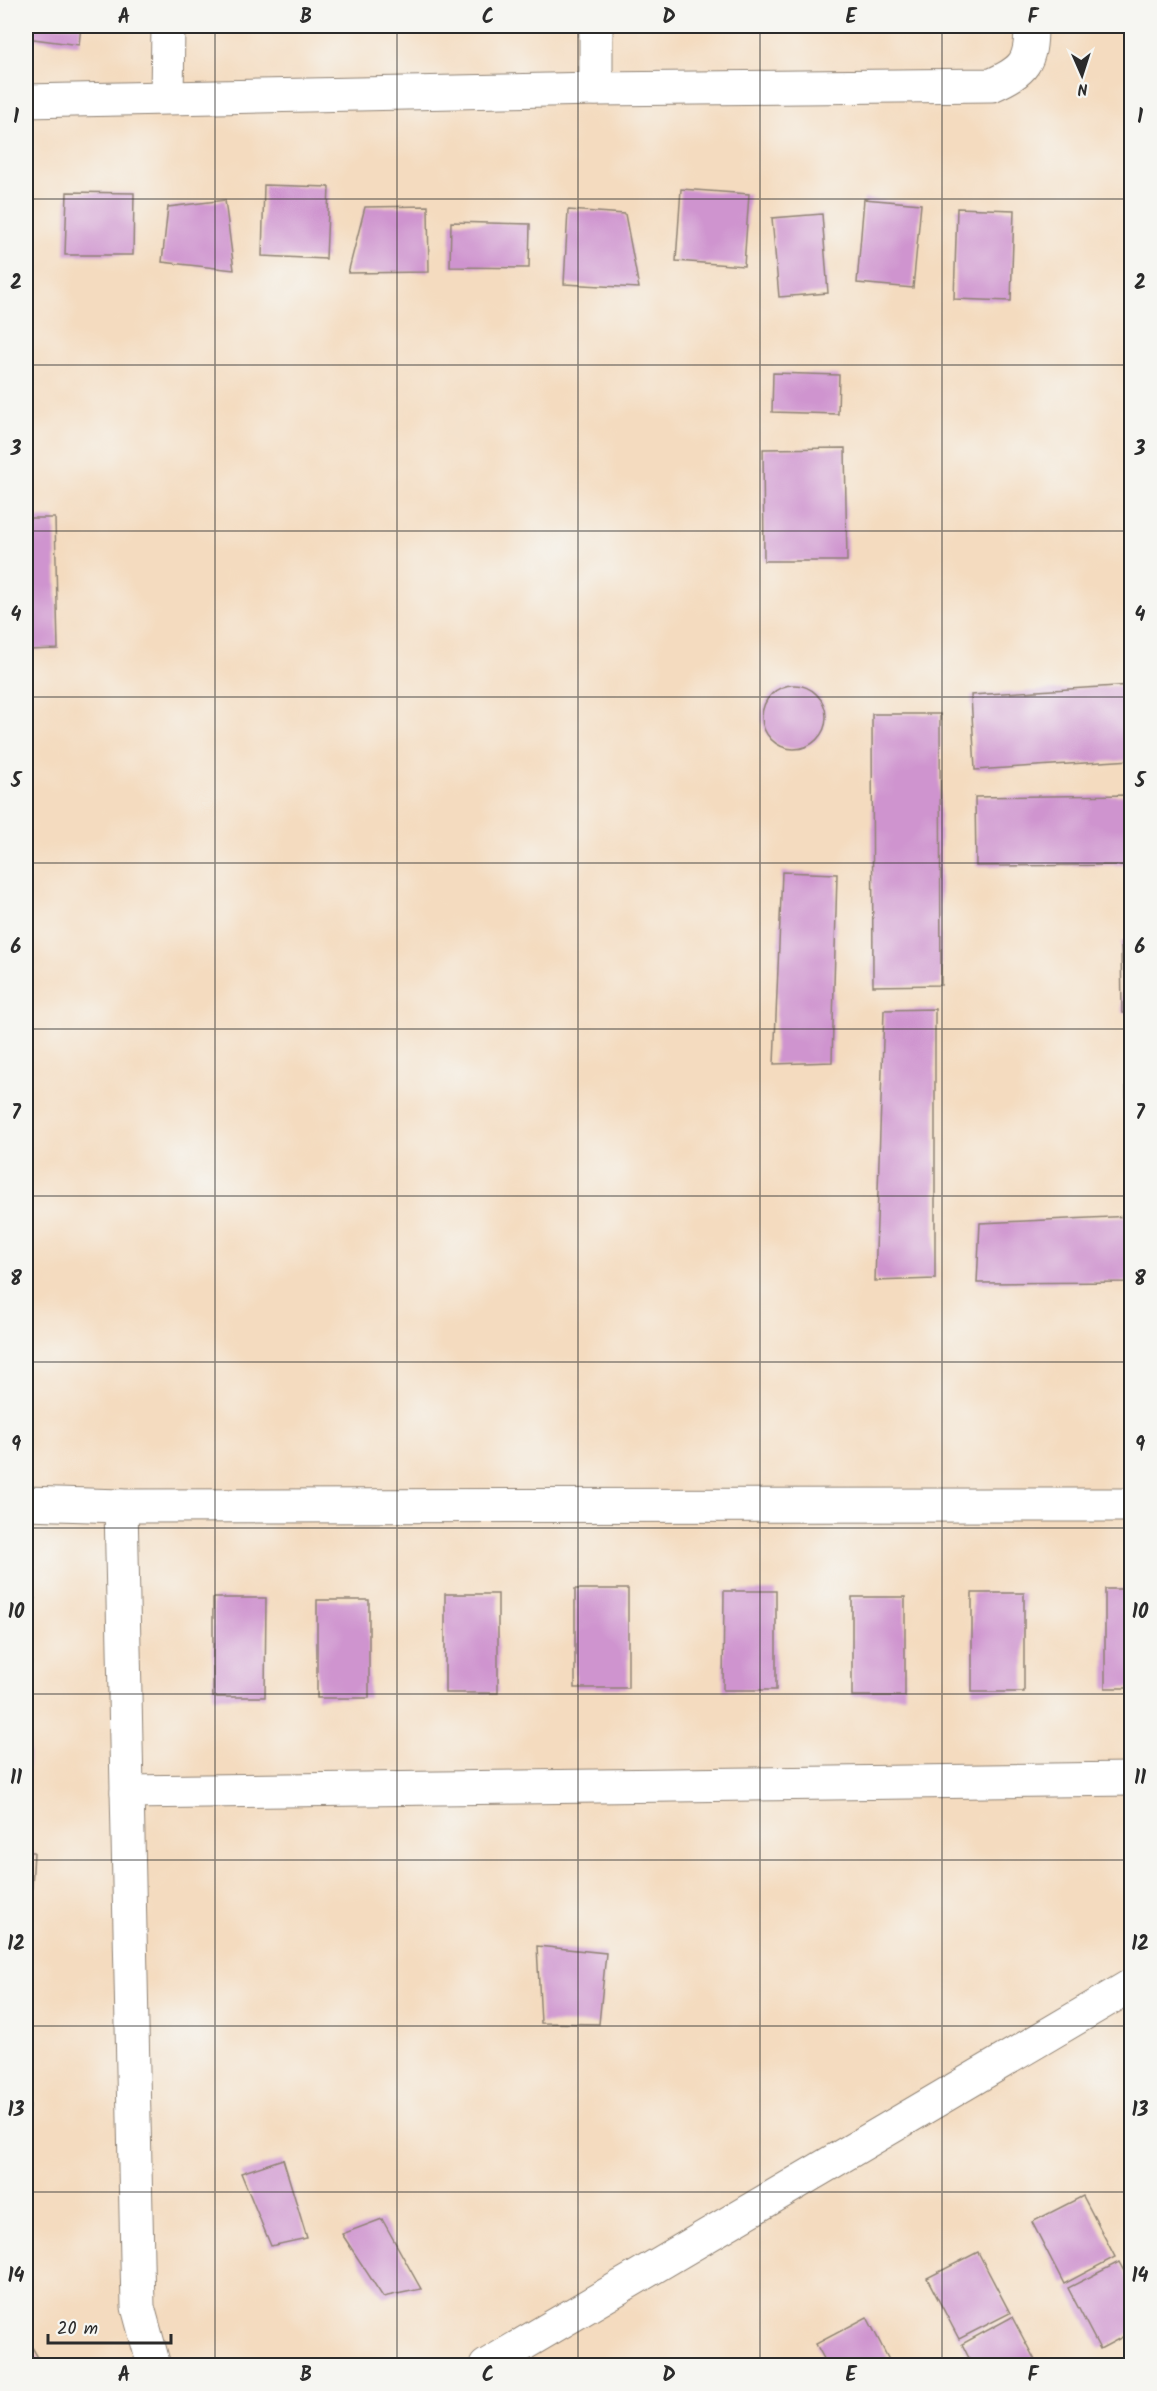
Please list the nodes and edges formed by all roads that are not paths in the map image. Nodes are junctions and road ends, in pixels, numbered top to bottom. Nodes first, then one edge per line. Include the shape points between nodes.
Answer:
1 (168, 26) edge
2 (596, 26) edge
3 (1031, 26) edge
4 (596, 89) junction
5 (167, 97) junction
6 (26, 101) edge
7 (26, 1503) edge
8 (1131, 1505) edge
9 (121, 1506) junction
10 (1131, 1779) edge
11 (127, 1792) junction
12 (1131, 1985) edge
13 (154, 2366) edge
14 (486, 2366) edge

1 - 5 street
2 - 4 street
3 - 4 street via 1028,60 1012,76 992,85
4 - 5 street
5 - 6 street
7 - 9 street
8 - 9 street
9 - 11 street
10 - 11 street
11 - 13 street via 138,2307
12 - 14 street

